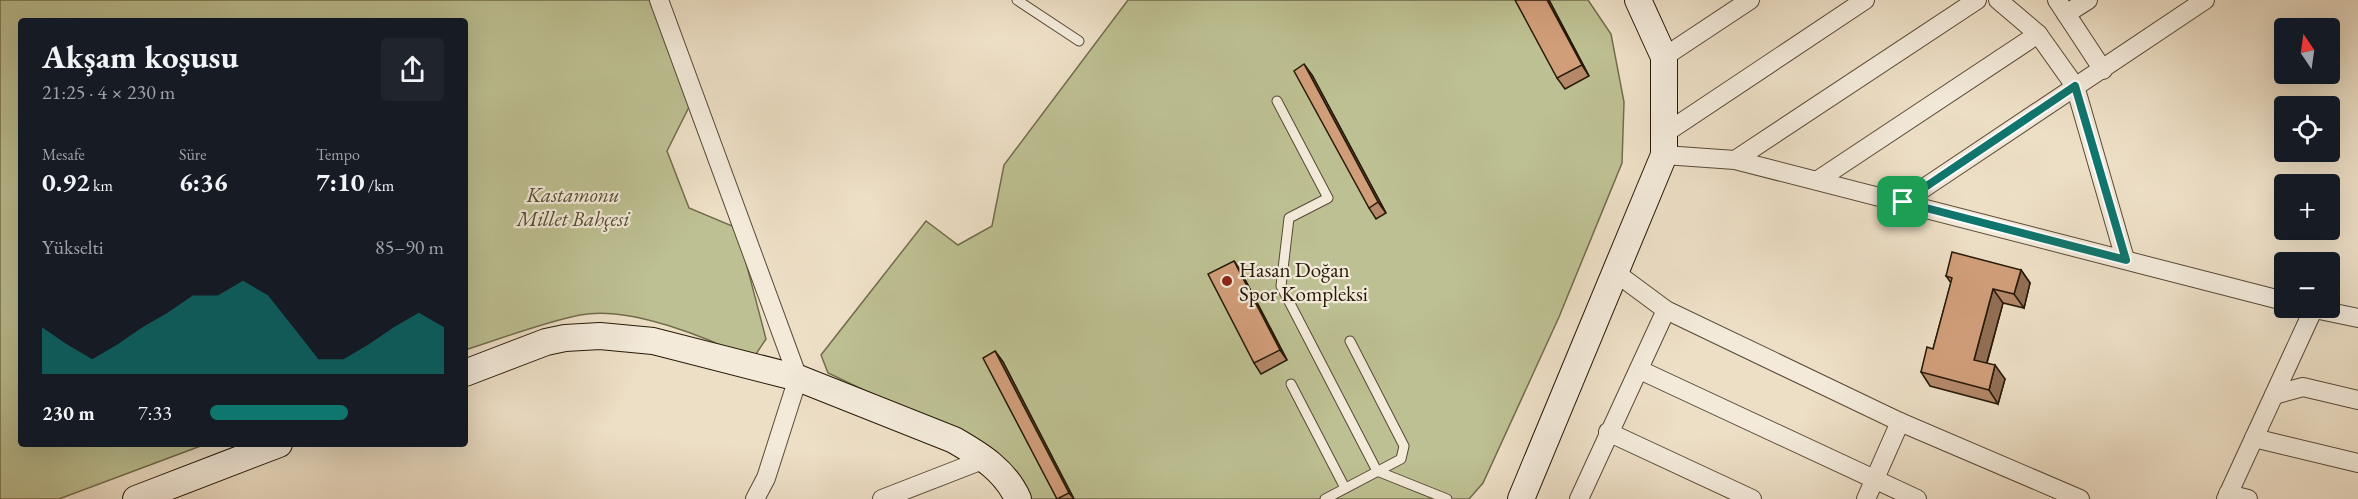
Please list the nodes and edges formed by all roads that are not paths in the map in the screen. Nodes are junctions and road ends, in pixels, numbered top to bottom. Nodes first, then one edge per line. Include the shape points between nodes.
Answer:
1 (659, 0) edge
2 (1017, 0) edge
3 (1638, 0) edge
4 (1750, 0) edge
5 (1865, 0) edge
6 (1977, 0) edge
7 (1998, 0) edge
8 (2088, 0) edge
9 (2205, 0) edge
10 (2062, 7) edge
11 (2038, 34) junction
12 (1078, 41) dead end
13 (1664, 57) junction
14 (2103, 70) junction
15 (2075, 86) junction
16 (1277, 101) dead end
17 (1664, 145) junction
18 (1735, 160) junction
19 (1818, 180) junction
20 (1903, 202) junction
21 (2126, 260) junction
22 (1616, 273) junction
23 (2274, 298) edge
24 (1666, 310) junction
25 (2340, 314) edge
26 (2308, 318) edge
27 (2358, 318) edge
28 (1350, 341) dead end
29 (1640, 370) junction
30 (468, 372) edge
31 (798, 378) junction
32 (1291, 384) dead end
33 (2274, 394) junction
34 (2358, 400) edge
35 (1900, 422) junction
36 (1608, 432) junction
37 (2254, 438) junction
38 (271, 447) edge
39 (985, 459) junction
40 (2358, 463) edge
41 (1377, 471) junction
42 (1876, 480) junction
43 (1345, 488) junction
44 (1584, 497) edge
45 (2227, 497) edge
46 (136, 499) edge
47 (755, 499) edge
48 (882, 499) edge
49 (1018, 499) edge
50 (1325, 499) edge
51 (1447, 499) edge
52 (1521, 499) edge
53 (1752, 499) edge
54 (1866, 499) edge
55 (1917, 499) edge
56 (2080, 499) edge
57 (2248, 499) edge

1 - 31 street
2 - 12 lane
3 - 13 street
4 - 13 street
5 - 17 street
6 - 18 street
7 - 11 street
8 - 10 street
9 - 14 street
10 - 14 street
11 - 15 street
11 - 19 street
13 - 17 street
14 - 15 street
15 - 20 street
15 - 21 street
16 - 41 lane via 1328,198 1289,218 1281,286
17 - 18 street
17 - 22 street
18 - 19 street
19 - 20 street
20 - 21 street
21 - 23 street
22 - 24 street
22 - 52 street
24 - 29 street
24 - 35 street
25 - 27 street
26 - 33 street
28 - 41 lane via 1404,446 1401,459
29 - 36 street
29 - 42 street
30 - 31 street via 546,342 600,336 653,341
31 - 39 street via 954,440
31 - 47 street via 766,478
32 - 43 lane
33 - 34 street via 2303,387
33 - 37 street
35 - 42 street
35 - 56 street
36 - 44 street
36 - 53 street
37 - 40 street
37 - 45 street
38 - 46 street
39 - 48 street
39 - 49 street via 1001,473
41 - 43 lane
41 - 51 lane
42 - 54 street
42 - 55 street
43 - 50 lane
45 - 57 street

